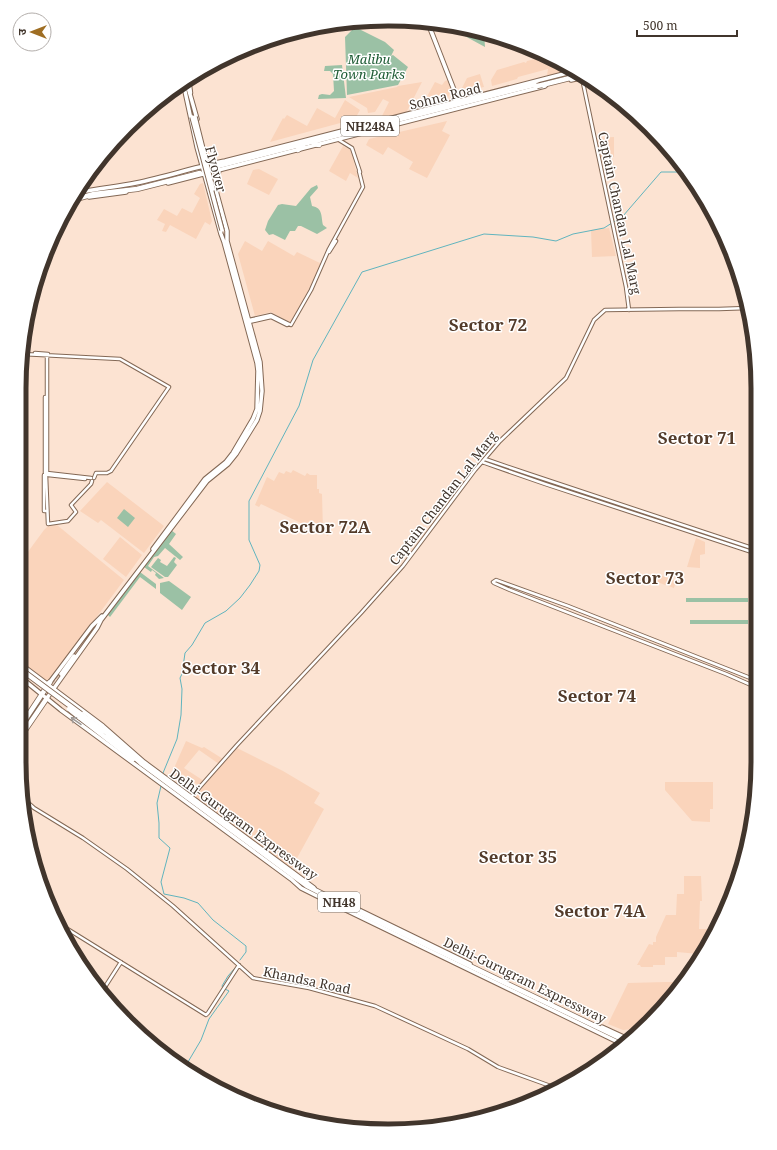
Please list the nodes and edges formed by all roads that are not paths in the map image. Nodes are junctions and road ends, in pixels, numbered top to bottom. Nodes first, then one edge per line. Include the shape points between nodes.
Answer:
1 (431, 29) edge
2 (431, 29) edge
3 (568, 74) edge
4 (570, 75) edge
5 (574, 78) edge
6 (539, 84) junction
7 (585, 84) edge
8 (191, 85) edge
9 (187, 87) edge
10 (185, 88) edge
11 (464, 100) junction
12 (190, 101) junction
13 (453, 102) junction
14 (339, 140) junction
15 (314, 142) junction
16 (303, 146) junction
17 (298, 150) junction
18 (201, 160) junction
19 (212, 166) junction
20 (202, 173) junction
21 (212, 179) junction
22 (214, 186) junction
23 (84, 192) edge
24 (83, 194) edge
25 (81, 198) edge
26 (79, 200) edge
27 (226, 241) junction
28 (742, 308) edge
29 (629, 310) junction
30 (249, 321) junction
31 (28, 354) edge
32 (47, 355) junction
33 (259, 363) junction
34 (485, 458) junction
35 (482, 462) junction
36 (46, 474) junction
37 (92, 479) junction
38 (751, 548) edge
39 (751, 552) edge
40 (101, 620) junction
41 (26, 668) edge
42 (26, 673) edge
43 (60, 674) tunnel mouth
44 (26, 677) edge
45 (751, 678) edge
46 (26, 681) edge
47 (59, 682) junction
48 (46, 683) junction
49 (30, 684) junction
50 (751, 685) edge
51 (53, 689) junction
52 (40, 692) junction
53 (59, 693) junction
54 (49, 701) junction
55 (70, 701) junction
56 (38, 702) junction
57 (62, 711) junction
58 (33, 715) junction
59 (26, 717) edge
60 (26, 722) edge
61 (26, 725) edge
62 (26, 727) edge
63 (123, 744) junction
64 (118, 746) junction
65 (112, 747) junction
66 (126, 750) junction
67 (132, 753) junction
68 (168, 787) junction
69 (192, 798) junction
70 (29, 803) edge
71 (67, 929) edge
72 (121, 962) junction
73 (239, 965) junction
74 (105, 987) edge
75 (552, 1004) junction
76 (621, 1040) edge
77 (621, 1040) edge
78 (551, 1086) edge

1 - 11 main road via 458,94
2 - 13 main road via 456,95 457,99
3 - 6 main road
4 - 6 highway, Sohna Road / NH248A
5 - 6 highway, Sohna Road / NH248A
6 - 11 main road
6 - 14 main road
6 - 15 highway, Sohna Road / NH248A
7 - 29 street, Captain Chandan Lal Marg
8 - 12 street
9 - 12 main road
10 - 12 main road
11 - 13 main road
12 - 18 main road via 189,112
12 - 19 main road
12 - 27 main road, Flyover, bridge
13 - 15 main road
14 - 15 main road
14 - 30 street via 352,148 363,186 358,197 291,325 270,316
15 - 16 highway, Sohna Road / NH248A
15 - 17 main road
15 - 19 highway, Sohna Road / NH248A
16 - 17 highway
16 - 19 highway, NH248A
17 - 19 main road
18 - 19 main road
18 - 20 main road
18 - 20 main road
19 - 20 main road
19 - 20 main road
19 - 21 main road
19 - 22 main road
20 - 21 main road via 208,179
20 - 23 main road
20 - 24 highway
20 - 25 highway via 137,189
20 - 26 main road via 133,191
20 - 27 main road via 221,234
21 - 22 main road
22 - 27 main road via 227,231
27 - 30 main road
27 - 33 main road
28 - 29 street
29 - 34 street, Captain Chandan Lal Marg via 605,310 595,318 566,378
30 - 33 main road
31 - 32 street
32 - 36 street
32 - 37 street via 120,359 170,387 111,472 96,473
33 - 40 main road via 255,416 233,453 220,468 205,478
34 - 35 street, Captain Chandan Lal Marg
34 - 38 street
35 - 39 street
35 - 69 street, Captain Chandan Lal Marg via 403,566 237,745
36 - 37 street
36 - 37 street via 47,524 68,522 76,512 71,505
40 - 43 main road
40 - 47 main road
40 - 48 main road via 92,626
41 - 48 main road
42 - 66 highway, Delhi-Gurugram Expressway / NH48, bridge
44 - 64 highway, Delhi-Gurugram Expressway / NH48, bridge
45 - 50 street via 540,596 496,580 493,582
46 - 49 main road
47 - 51 main road
47 - 53 main road
48 - 51 main road
48 - 52 highway
49 - 52 main road
49 - 56 main road via 37,692
51 - 53 main road
51 - 54 main road
52 - 54 main road
52 - 56 highway
53 - 55 main road
54 - 57 main road
54 - 58 highway
54 - 58 main road
55 - 57 main road via 71,707
55 - 63 main road
56 - 59 highway
65 -> 57 main road
58 - 60 main road
58 - 61 main road
58 - 62 highway
63 - 66 highway
63 - 67 main road
64 - 65 highway
64 - 68 highway, Delhi-Gurugram Expressway / NH48
65 - 68 main road
66 - 67 highway, Delhi-Gurugram Expressway / NH48
67 - 69 main road
67 - 75 highway, Delhi-Gurugram Expressway / NH48 via 142,764 307,886
68 - 76 highway, Delhi-Gurugram Expressway / NH48 via 304,887
69 - 75 main road via 313,887
70 - 73 street, Khandsa Road via 133,873
71 - 72 street
72 - 73 street via 206,1015
72 - 74 street
73 - 78 street, Khandsa Road via 255,978 316,990 379,1008 468,1049 498,1067
75 - 77 highway, Delhi-Gurugram Expressway / NH48

